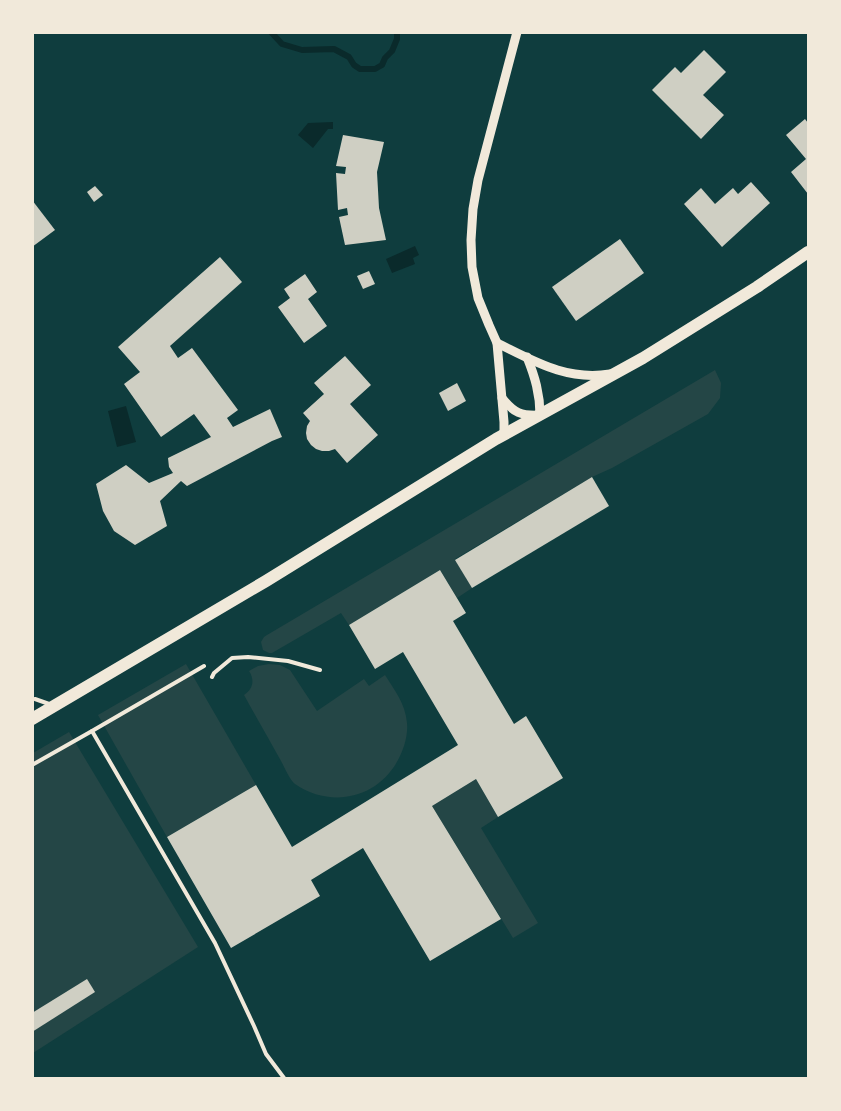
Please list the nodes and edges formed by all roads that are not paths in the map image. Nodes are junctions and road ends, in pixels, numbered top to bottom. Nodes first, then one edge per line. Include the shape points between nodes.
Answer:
1 (518, 32) edge
2 (808, 252) edge
3 (497, 343) junction
4 (527, 357) junction
5 (620, 372) junction
6 (502, 398) junction
7 (540, 415) junction
8 (504, 434) junction
9 (204, 666) dead end
10 (320, 670) dead end
11 (212, 677) dead end
12 (35, 698) dead end
13 (55, 706) junction
14 (32, 719) edge
15 (92, 731) junction
16 (32, 766) edge
17 (284, 1078) edge

1 - 3 street via 478,180 472,222 471,257 478,298
2 - 5 main road
3 - 4 street
3 - 6 street
4 - 5 street via 572,374
4 - 7 street via 538,389
5 - 7 main road
6 - 7 street via 518,413
6 - 8 street
7 - 8 main road
8 - 13 main road via 258,586
9 - 15 lane
10 - 11 lane via 288,660 232,658
12 - 13 lane
13 - 14 main road
15 - 16 lane
15 - 17 lane via 215,943 266,1054

